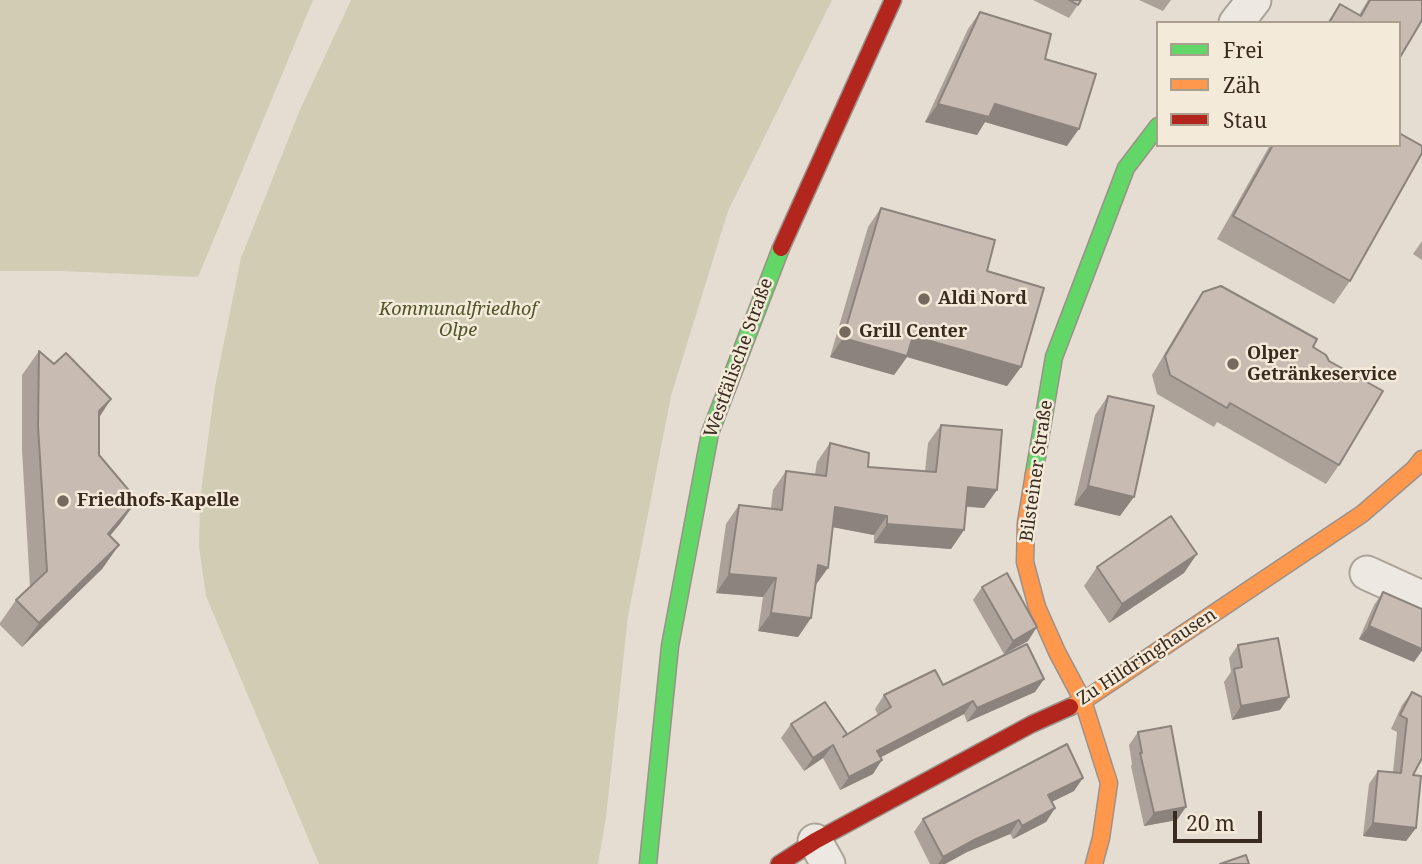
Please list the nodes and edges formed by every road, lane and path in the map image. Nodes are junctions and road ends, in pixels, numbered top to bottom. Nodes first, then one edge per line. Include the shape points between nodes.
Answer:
1 (893, 0) edge
2 (1254, 0) edge
3 (1238, 21) edge
4 (1156, 129) edge
5 (1422, 459) edge
6 (1367, 573) dead end
7 (1422, 598) edge
8 (1083, 701) junction
9 (822, 853) edge
10 (648, 864) edge
11 (779, 864) edge
12 (1094, 864) edge

1 - 10 street, Westfälische Straße via 772,269 710,433 670,646
2 - 3 street
4 - 8 street, Bilsteiner Straße via 1126,168 1054,357 1026,523 1025,562 1037,607
5 - 8 street, Zu Hildringhausen via 1362,514
6 - 7 street
8 - 9 street, Zu Hildringhausen via 1032,724
8 - 12 street, Bilsteiner Straße via 1109,783
9 - 11 street, Zu Hildringhausen

